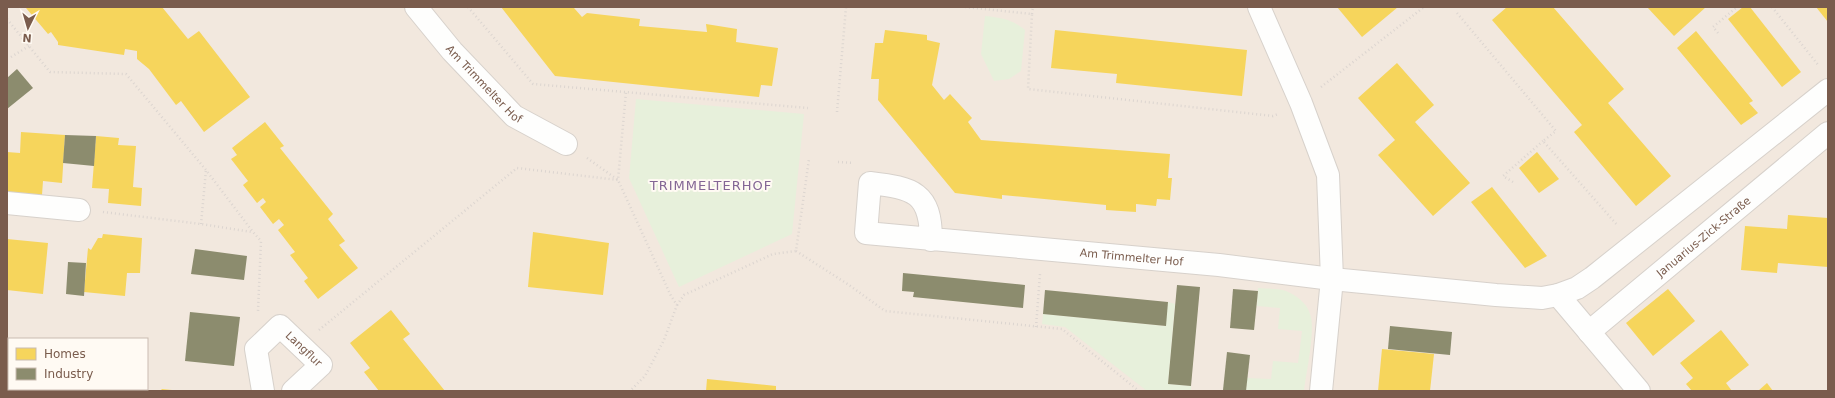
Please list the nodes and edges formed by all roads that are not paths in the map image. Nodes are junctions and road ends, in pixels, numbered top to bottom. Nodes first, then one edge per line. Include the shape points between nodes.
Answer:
1 (416, 7) edge
2 (1259, 7) edge
3 (1826, 81) edge
4 (1792, 118) junction
5 (1824, 142) edge
6 (566, 144) road end
7 (7, 204) edge
8 (80, 210) road end
9 (932, 240) dead end
10 (1332, 279) junction
11 (1558, 295) junction
12 (1589, 332) junction
13 (264, 391) edge
14 (293, 391) edge
15 (1321, 391) edge
16 (1638, 391) edge

1 - 6 street, Am Trimmelter Hof via 452,51 514,116
2 - 10 street via 1328,175
3 - 4 street
4 - 5 street, Januarius-Zick-Straße
4 - 11 street via 1634,247 1577,288
5 - 12 street, Januarius-Zick-Straße
7 - 8 street
9 - 10 street, Am Trimmelter Hof via 1219,265
10 - 11 street via 1496,295 1542,298
10 - 15 street
11 - 12 street
12 - 16 street
13 - 14 street, Langflur via 256,349 280,326 321,365

